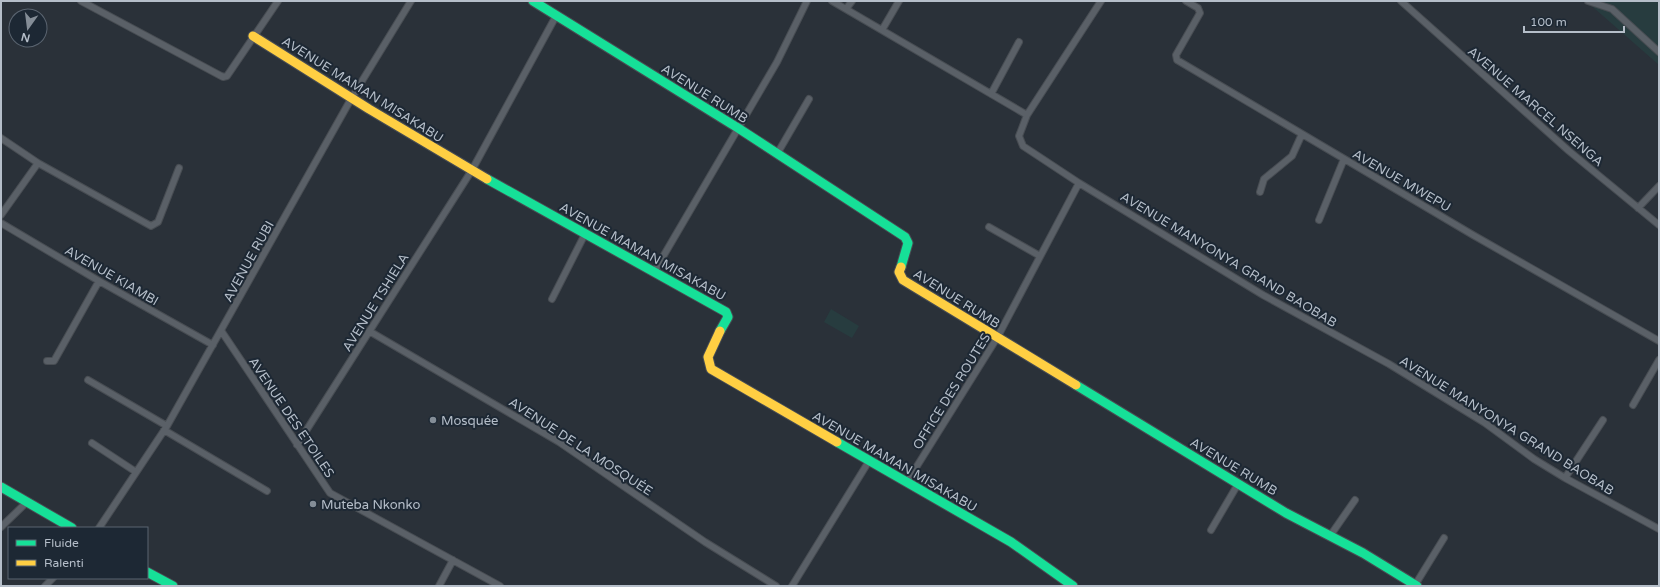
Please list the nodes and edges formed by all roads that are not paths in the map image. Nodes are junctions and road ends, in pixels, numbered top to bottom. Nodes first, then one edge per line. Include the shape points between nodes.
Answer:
1 (82, 1) edge
2 (278, 1) edge
3 (411, 1) edge
4 (533, 1) edge
5 (806, 1) edge
6 (832, 1) edge
7 (852, 1) edge
8 (899, 1) edge
9 (1100, 1) edge
10 (1186, 1) edge
11 (1401, 1) edge
12 (1588, 1) edge
13 (1196, 3) edge
14 (846, 9) junction
15 (556, 16) junction
16 (882, 30) junction
17 (253, 36) junction
18 (1019, 42) dead end
19 (1659, 52) edge
20 (991, 94) junction
21 (351, 99) junction
22 (809, 99) dead end
23 (1027, 115) junction
24 (738, 128) junction
25 (1302, 134) junction
26 (1, 138) edge
27 (777, 154) junction
28 (1344, 159) junction
29 (38, 163) junction
30 (179, 168) dead end
31 (472, 170) junction
32 (1079, 183) junction
33 (1659, 186) edge
34 (1260, 192) dead end
35 (1638, 208) junction
36 (1, 215) edge
37 (1319, 220) dead end
38 (1, 223) edge
39 (1659, 226) edge
40 (989, 227) dead end
41 (586, 234) junction
42 (1040, 256) junction
43 (654, 272) junction
44 (98, 281) junction
45 (552, 299) dead end
46 (369, 331) junction
47 (222, 332) junction
48 (997, 338) junction
49 (1659, 341) edge
50 (213, 344) junction
51 (1659, 360) edge
52 (46, 361) dead end
53 (88, 380) dead end
54 (1633, 405) dead end
55 (1604, 420) dead end
56 (166, 428) junction
57 (92, 443) dead end
58 (297, 445) junction
59 (869, 461) junction
60 (136, 472) junction
61 (1565, 478) junction
62 (907, 482) junction
63 (1238, 484) junction
64 (1, 487) edge
65 (266, 491) dead end
66 (1355, 500) dead end
67 (27, 502) junction
68 (1, 527) edge
69 (70, 527) edge
70 (100, 527) edge
71 (1659, 529) edge
72 (1211, 530) dead end
73 (1330, 536) junction
74 (1444, 538) dead end
75 (453, 560) junction
76 (148, 573) edge
77 (1416, 585) edge
78 (173, 586) edge
79 (440, 586) edge
80 (500, 586) edge
81 (776, 586) edge
82 (792, 586) edge
83 (1073, 586) edge

1 - 17 street via 223,77 227,76
2 - 17 street
3 - 21 street, AVENUE RUBI
4 - 15 street, AVENUE RUMB
5 - 24 street via 777,62
6 - 14 street
7 - 14 street
8 - 16 street
9 - 23 street
10 - 13 street
11 - 35 street, AVENUE MARCEL NSENGA via 1568,151
12 - 19 street via 1612,9
13 - 25 street, AVENUE MWEPU via 1200,11 1198,18 1178,51 1175,57 1177,60
14 - 16 street
15 - 24 street, AVENUE RUMB
15 - 31 street, AVENUE TSHIELA
16 - 20 street
17 - 21 street, AVENUE MAMAN MISAKABU
18 - 20 street
20 - 23 street
21 - 31 street, AVENUE MAMAN MISAKABU
21 - 47 street, AVENUE RUBI
22 - 27 street
23 - 32 street, AVENUE MANYONYA GRAND BAOBAB via 1019,136 1020,142
24 - 27 street, AVENUE RUMB
24 - 43 street
25 - 28 street, AVENUE MWEPU
25 - 34 street via 1292,156 1264,180
26 - 29 street
27 - 48 street, AVENUE RUMB via 905,237 908,243 899,268 901,278
28 - 37 street
28 - 49 street, AVENUE MWEPU
29 - 30 street via 151,226 158,222
29 - 36 street
31 - 41 street, AVENUE MAMAN MISAKABU
31 - 46 street, AVENUE TSHIELA
32 - 42 street, OFFICE DES ROUTES
32 - 61 street, AVENUE MANYONYA GRAND BAOBAB via 1263,296 1388,364 1485,423
33 - 35 street
35 - 39 street, AVENUE MARCEL NSENGA
38 - 44 street, AVENUE KIAMBI
40 - 42 street
41 - 43 street, AVENUE MAMAN MISAKABU
41 - 45 street
42 - 48 street, OFFICE DES ROUTES
43 - 59 street, AVENUE MAMAN MISAKABU via 727,313 728,317 708,355 711,369
44 - 50 street, AVENUE KIAMBI
44 - 52 street via 54,361
46 - 58 street, AVENUE TSHIELA
46 - 81 street, AVENUE DE LA MOSQUÉE via 559,442 705,542
47 - 50 street, AVENUE RUBI
47 - 58 street, AVENUE DES ETOILES
48 - 62 street, OFFICE DES ROUTES
48 - 63 street, AVENUE RUMB
50 - 56 street, AVENUE RUBI
51 - 54 street
53 - 56 street
55 - 61 street
56 - 60 street, AVENUE RUBI
56 - 65 street
57 - 60 street
58 - 75 street, AVENUE DES ETOILES via 330,492
59 - 62 street, AVENUE MAMAN MISAKABU
59 - 82 street
60 - 70 street, AVENUE RUBI
61 - 71 street, AVENUE MANYONYA GRAND BAOBAB
62 - 83 street, AVENUE MAMAN MISAKABU via 1011,542
63 - 72 street
63 - 73 street, AVENUE RUMB
64 - 67 street
66 - 73 street
67 - 68 street
67 - 69 street
73 - 77 street, AVENUE RUMB
74 - 77 street
75 - 79 street
75 - 80 street, AVENUE DES ETOILES
76 - 78 street

